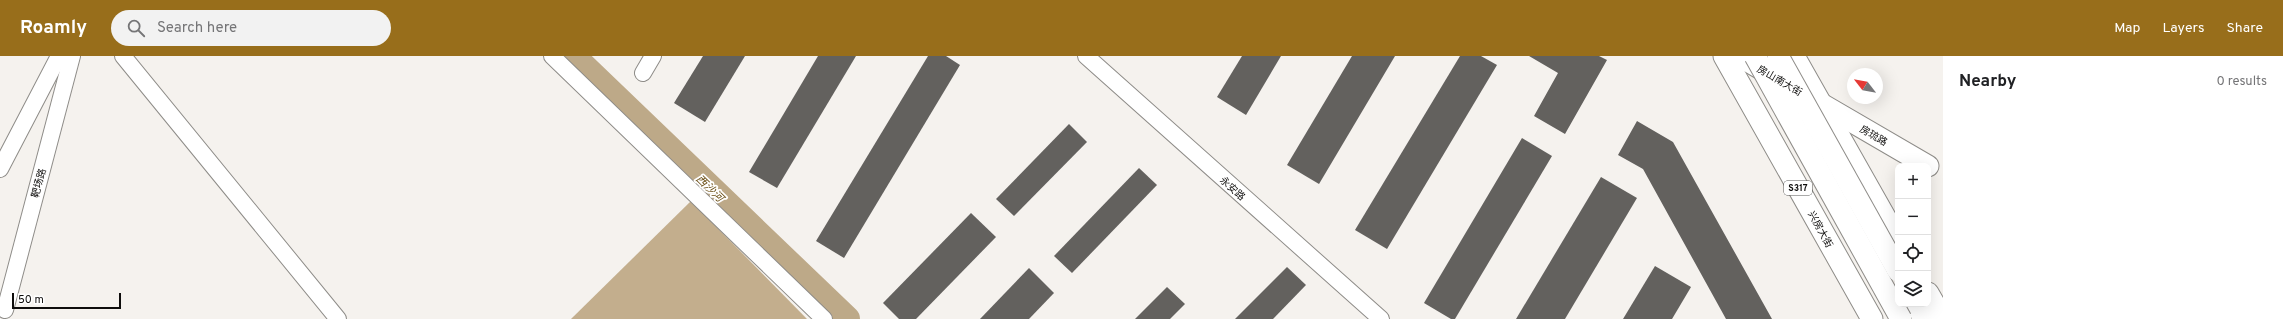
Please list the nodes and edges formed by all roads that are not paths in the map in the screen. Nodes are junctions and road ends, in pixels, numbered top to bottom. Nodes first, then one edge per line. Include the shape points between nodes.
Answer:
1 (59, 56) edge
2 (72, 56) edge
3 (123, 56) edge
4 (552, 56) edge
5 (653, 56) edge
6 (1086, 56) edge
7 (1724, 56) edge
8 (1739, 56) edge
9 (1755, 56) edge
10 (1778, 56) edge
11 (1794, 56) edge
12 (642, 73) dead end
13 (1820, 104) junction
14 (1923, 163) edge
15 (1931, 168) edge
16 (0, 169) edge
17 (1943, 175) edge
18 (1895, 235) edge
19 (1895, 266) edge
20 (1931, 298) edge
21 (1918, 307) edge
22 (5, 310) dead end
23 (338, 319) edge
24 (824, 319) edge
25 (1381, 319) edge
26 (1872, 319) edge
27 (1901, 319) edge
28 (1924, 319) edge
29 (1943, 319) edge

1 - 16 street
2 - 22 street, 靶场路
3 - 23 street
4 - 24 street
5 - 12 street
6 - 25 street, 永安路
7 - 26 main road, 兴房大街 / S317
8 - 13 main road, 房山南大街
9 - 27 main road, S317, bridge
10 - 19 main road, bridge
11 - 13 main road
13 - 14 main road, 房琉路
13 - 18 main road
15 - 17 main road, 房琉路
20 - 29 main road
21 - 28 main road

